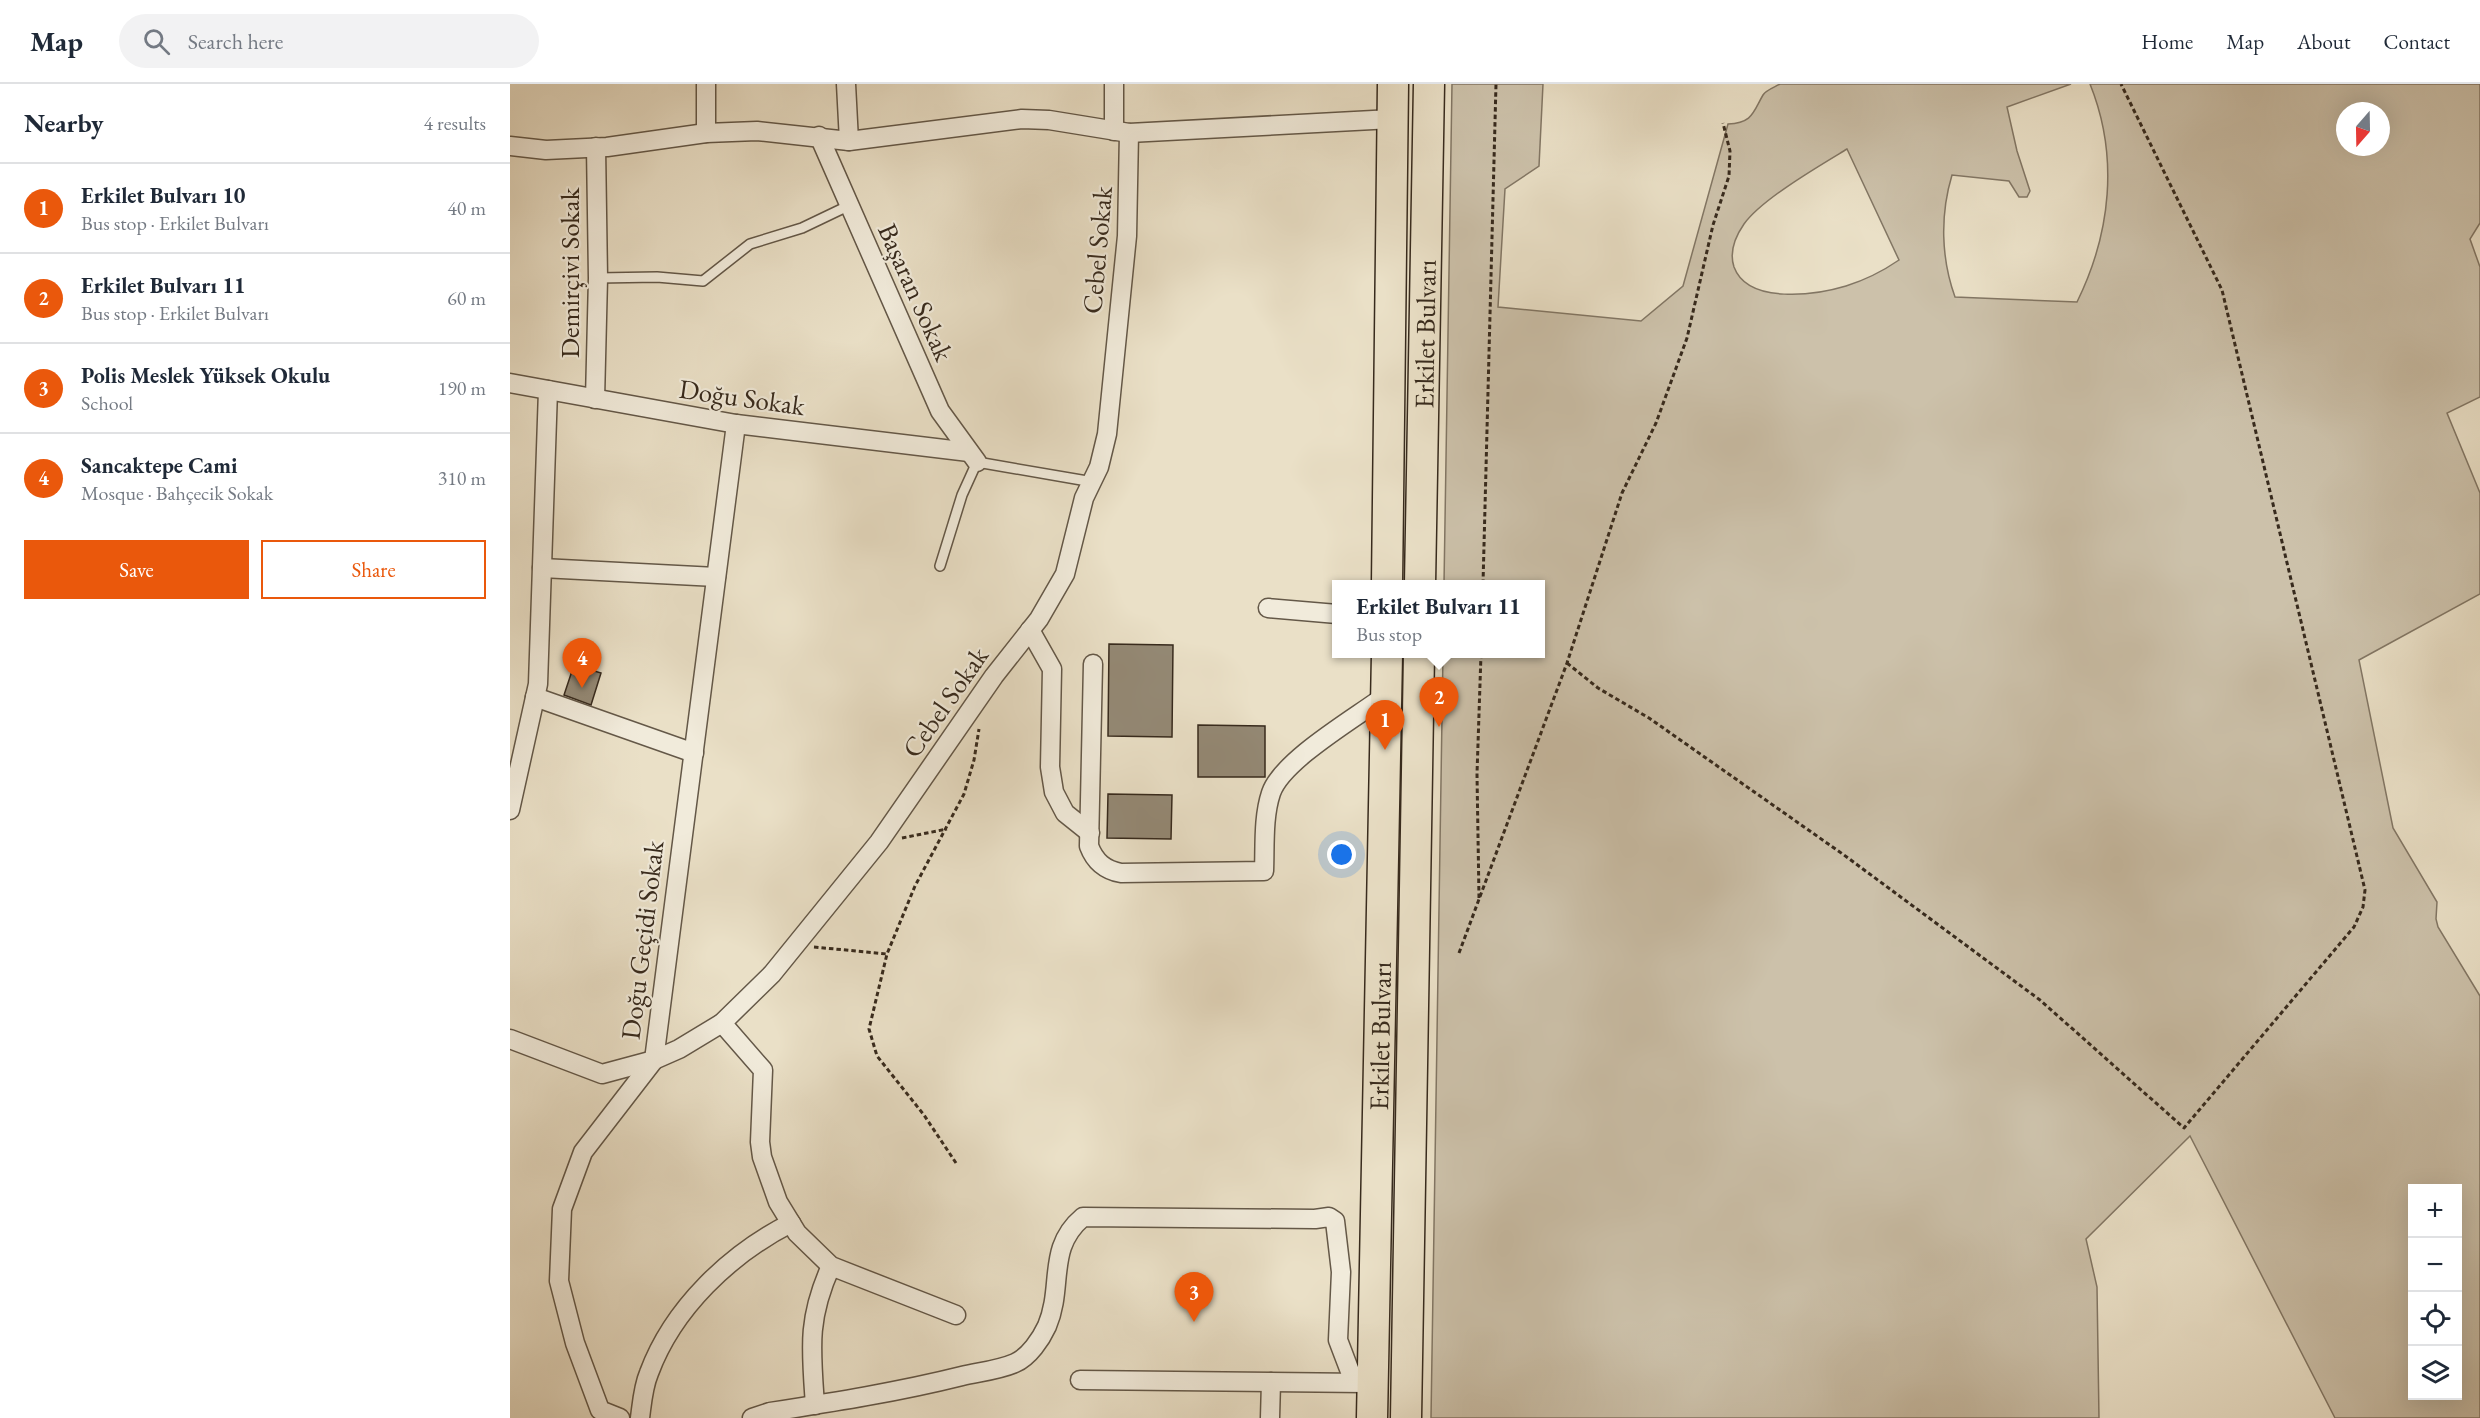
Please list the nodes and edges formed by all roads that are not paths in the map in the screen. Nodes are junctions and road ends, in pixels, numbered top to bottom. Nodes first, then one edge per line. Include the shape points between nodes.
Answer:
1 (705, 84) edge
2 (846, 84) edge
3 (1114, 84) edge
4 (1393, 84) edge
5 (1429, 84) edge
6 (1392, 119) junction
7 (1122, 132) junction
8 (706, 133) junction
9 (819, 136) junction
10 (849, 141) junction
11 (510, 146) edge
12 (596, 147) junction
13 (848, 206) junction
14 (598, 278) junction
15 (510, 383) edge
16 (548, 390) junction
17 (595, 399) junction
18 (736, 424) junction
19 (973, 457) junction
20 (1093, 482) junction
21 (940, 566) dead end
22 (542, 568) junction
23 (716, 577) junction
24 (1387, 580) edge
25 (1420, 580) edge
26 (1268, 608) dead end
27 (1332, 614) edge
28 (1030, 630) junction
29 (1387, 658) edge
30 (1419, 658) edge
31 (1093, 664) dead end
32 (1386, 695) junction
33 (535, 697) junction
34 (694, 753) junction
35 (510, 810) edge
36 (1090, 833) junction
37 (722, 1023) junction
38 (510, 1039) edge
39 (654, 1060) junction
40 (791, 1223) junction
41 (831, 1266) junction
42 (956, 1315) dead end
43 (1080, 1380) dead end
44 (1270, 1382) junction
45 (1364, 1383) junction
46 (815, 1405) junction
47 (593, 1414) edge
48 (620, 1418) edge
49 (640, 1418) edge
50 (752, 1418) edge
51 (1270, 1418) edge
52 (1372, 1418) edge
53 (1406, 1418) edge

1 - 8 street
2 - 10 street
3 - 7 street, Cebel Sokak
4 - 6 main road, Erkilet Bulvarı
5 - 25 main road, Erkilet Bulvarı
6 - 7 street
6 - 24 main road, Erkilet Bulvarı
7 - 10 street via 1023,119
7 - 20 street, Cebel Sokak via 1125,265 1107,434
8 - 9 street via 757,131
8 - 12 street
9 - 10 street
9 - 13 street, Başaran Sokak
11 - 12 street via 546,150
12 - 14 street, Demirçivi Sokak
13 - 14 lane via 802,228 750,244 703,280
13 - 19 street, Başaran Sokak via 940,411
14 - 17 street, Demirçivi Sokak
15 - 16 street, Doğu Sokak
16 - 17 street, Doğu Sokak
16 - 22 street
17 - 18 street, Doğu Sokak
18 - 19 street, Doğu Sokak
18 - 23 street, Doğu Geçidi Sokak
19 - 20 lane
19 - 21 lane
20 - 28 street, Cebel Sokak via 1084,498 1065,574
22 - 23 street
22 - 33 street
23 - 34 street, Doğu Geçidi Sokak
26 - 27 street
28 - 36 street via 1052,669 1050,767 1054,792 1065,813
28 - 37 street, Cebel Sokak via 879,842 757,992
29 - 32 main road, Erkilet Bulvarı
30 - 53 main road, Erkilet Bulvarı
31 - 36 street
32 - 36 street via 1293,762 1277,781 1268,811 1264,871 1115,872 1092,854
32 - 45 main road, Erkilet Bulvarı via 1374,1200
33 - 34 street
33 - 35 street
34 - 39 street, Doğu Geçidi Sokak
37 - 39 street, Cebel Sokak
37 - 40 street via 763,1070 762,1157
38 - 39 street, Cebel Sokak via 602,1074
39 - 47 street, Doğu Geçidi Sokak via 583,1152 562,1209 559,1281
40 - 41 street
40 - 49 street via 763,1237 724,1267 683,1314 649,1372
41 - 42 street
41 - 46 street via 818,1295 812,1324
43 - 44 street
44 - 45 street
44 - 51 street
45 - 46 street via 1338,1340 1341,1272 1335,1221 1329,1217 1083,1217 1060,1248 1047,1326 1034,1347 1016,1363
45 - 52 main road, Erkilet Bulvarı
46 - 50 street
47 - 48 street, Doğu Geçidi Sokak

